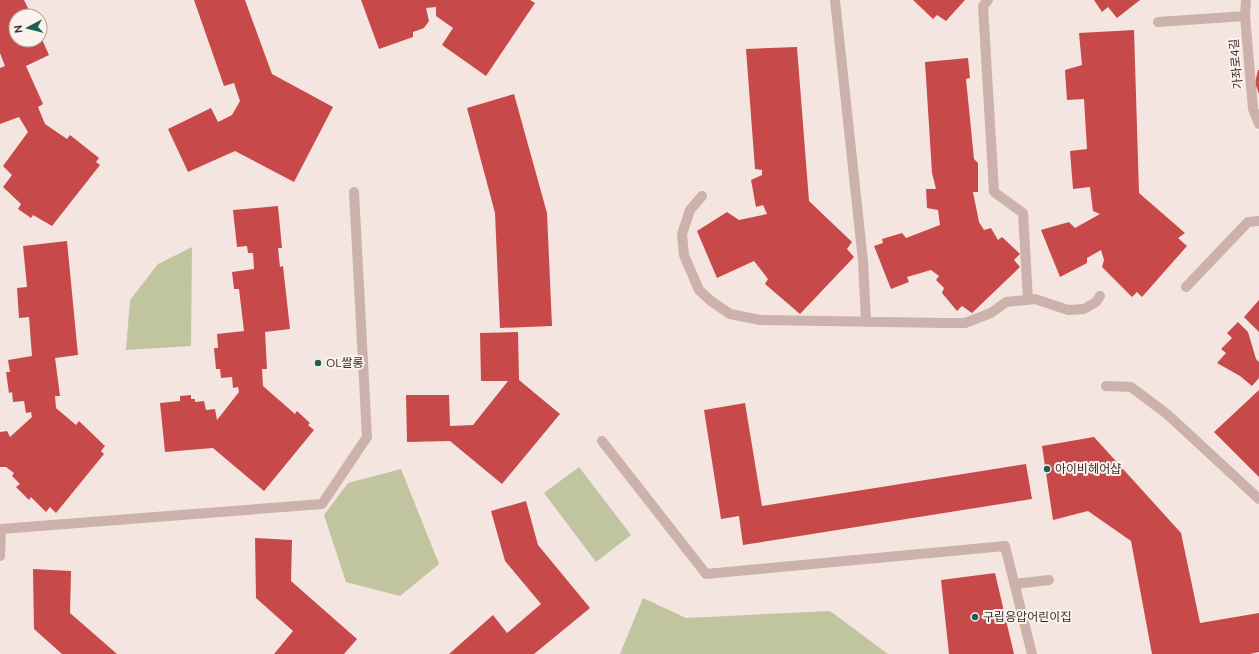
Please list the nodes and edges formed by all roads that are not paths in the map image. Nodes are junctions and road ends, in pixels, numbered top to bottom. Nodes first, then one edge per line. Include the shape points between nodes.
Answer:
1 (835, 0) edge
2 (988, 0) edge
3 (1246, 0) edge
4 (1245, 16) junction
5 (1158, 22) dead end
6 (1259, 124) edge
7 (354, 192) dead end
8 (702, 196) dead end
9 (1259, 221) edge
10 (1186, 287) dead end
11 (1100, 296) dead end
12 (1028, 300) junction
13 (866, 321) junction
14 (1106, 386) dead end
15 (602, 441) dead end
16 (1259, 499) edge
17 (0, 556) edge
18 (1049, 580) dead end
19 (1014, 584) junction
20 (1032, 654) edge

1 - 13 street via 863,261
2 - 12 street via 983,6 994,192 1023,212
3 - 4 street, 가좌로4길
4 - 5 street
4 - 6 street, 가좌로4길 via 1252,109
7 - 17 street via 368,437 322,504 1,530
8 - 13 street via 690,210 682,234 684,255 699,290 710,302 730,314 760,320
9 - 10 street via 1248,222
11 - 12 street via 1096,302 1084,309 1068,310 1035,298
12 - 13 street via 1006,302 991,313 965,323
14 - 16 street via 1131,387 1167,414
15 - 19 street via 706,574 1005,546
18 - 19 street
19 - 20 street

